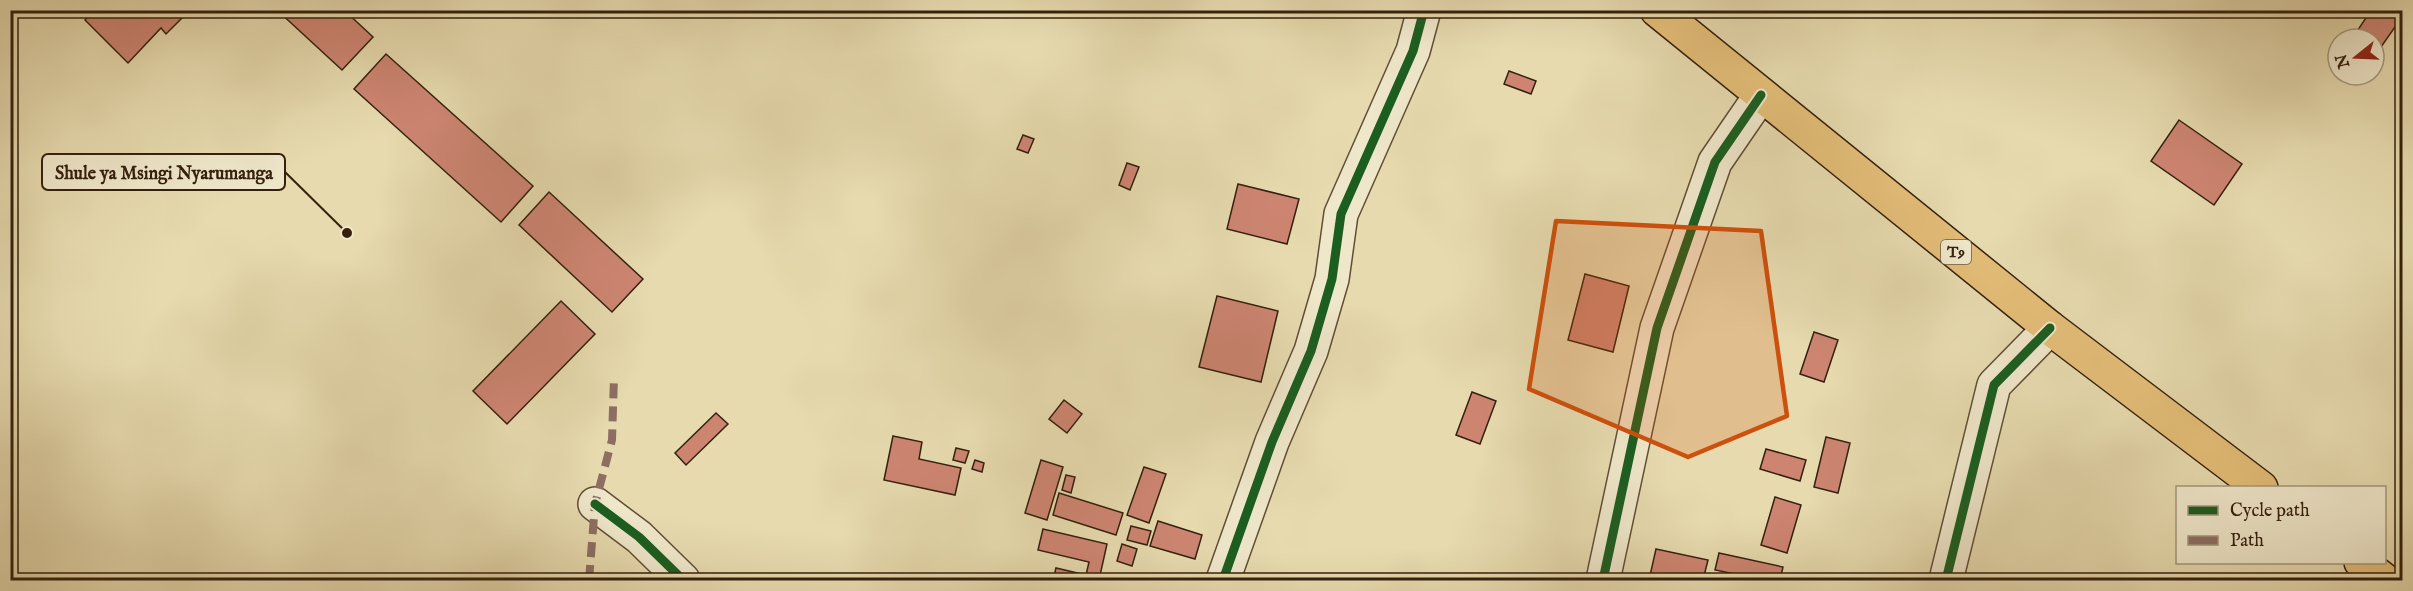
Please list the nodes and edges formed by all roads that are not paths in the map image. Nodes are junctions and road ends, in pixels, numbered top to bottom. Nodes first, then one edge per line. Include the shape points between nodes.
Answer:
1 (1424, 10) edge
2 (1657, 10) edge
3 (1761, 95) junction
4 (2050, 328) junction
5 (2258, 486) edge
6 (595, 504) dead end
7 (2364, 564) edge
8 (683, 580) edge
9 (1223, 580) edge
10 (1603, 580) edge
11 (1946, 580) edge
12 (2385, 580) edge

1 - 9 street via 1413,51 1341,214 1332,279 1311,351 1272,442
2 - 3 highway, T9
3 - 4 highway, T9
3 - 10 street via 1715,162 1657,328
4 - 5 highway, T9
4 - 11 street via 1994,385
6 - 8 street via 639,537
7 - 12 highway

